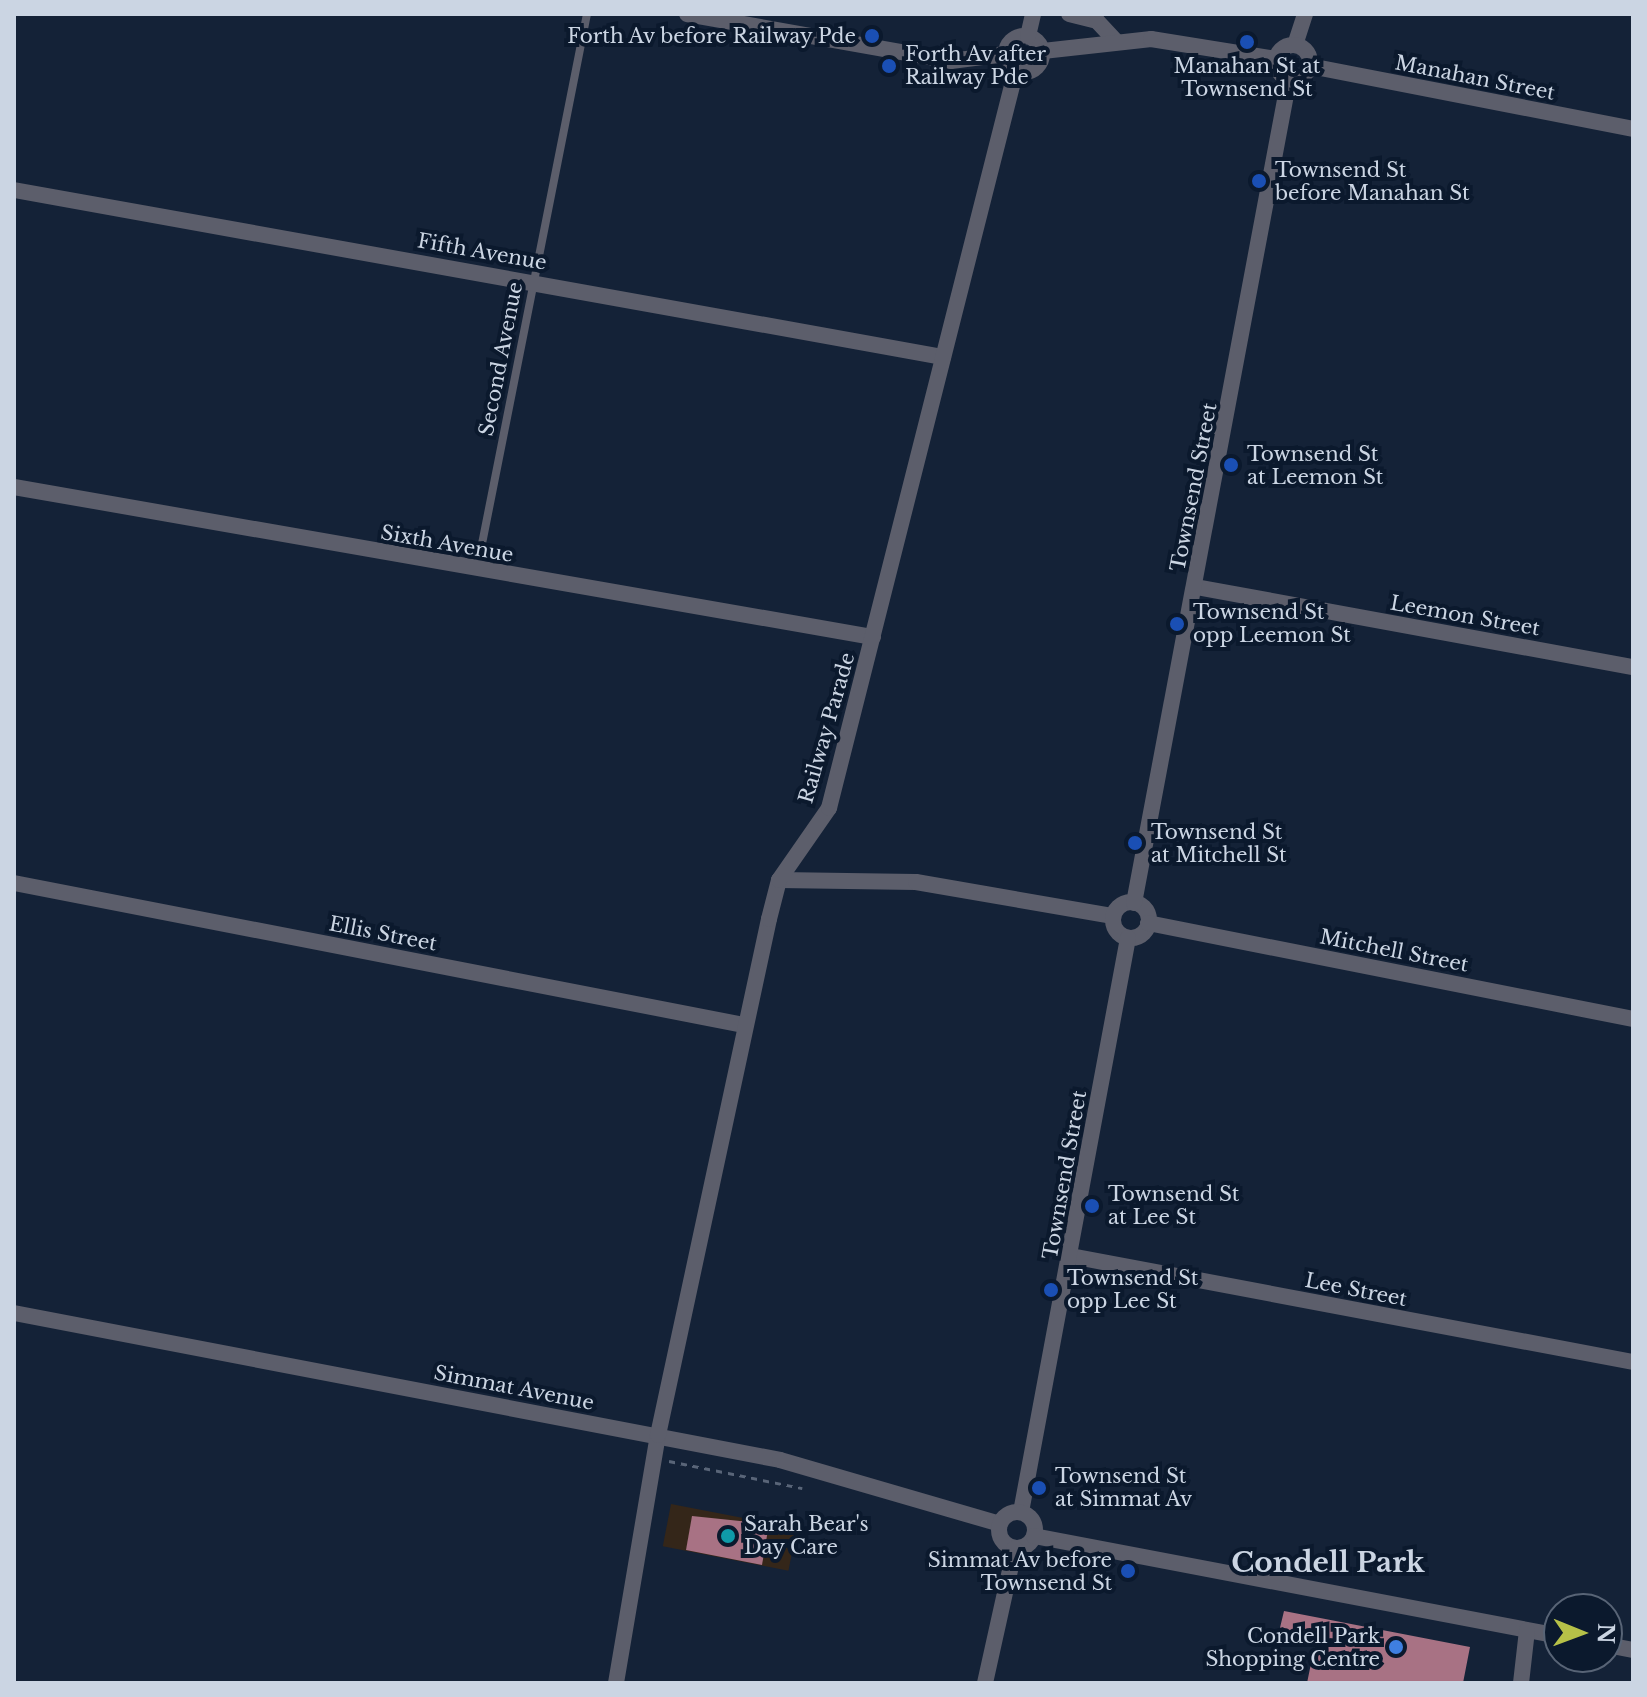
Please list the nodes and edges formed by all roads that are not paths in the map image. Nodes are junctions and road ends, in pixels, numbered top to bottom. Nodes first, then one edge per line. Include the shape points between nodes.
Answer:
1 (587, 14) edge
2 (687, 14) edge
3 (1033, 14) edge
4 (1069, 14) edge
5 (1305, 14) edge
6 (1028, 36) junction
7 (1115, 40) junction
8 (1295, 45) junction
9 (1043, 51) junction
10 (1006, 54) junction
11 (1276, 59) junction
12 (1310, 66) junction
13 (1016, 70) junction
14 (1289, 79) junction
15 (1633, 129) edge
16 (14, 190) edge
17 (532, 281) junction
18 (943, 357) junction
19 (14, 487) edge
20 (476, 570) junction
21 (1196, 587) junction
22 (873, 637) junction
23 (1633, 667) edge
24 (779, 880) junction
25 (14, 883) edge
26 (1134, 903) junction
27 (1113, 916) junction
28 (1148, 923) junction
29 (1128, 938) junction
30 (1633, 1019) edge
31 (744, 1025) junction
32 (1071, 1256) junction
33 (14, 1313) edge
34 (1633, 1362) edge
35 (658, 1435) junction
36 (1021, 1512) junction
37 (1000, 1524) junction
38 (1034, 1536) junction
39 (1015, 1548) junction
40 (1527, 1630) junction
41 (1543, 1633) edge
42 (616, 1683) edge
43 (985, 1683) edge
44 (1521, 1683) edge

1 - 17 lane, Second Avenue
2 - 10 street via 951,61
3 - 6 street
4 - 7 street via 1097,21
5 - 8 street
6 - 9 street
6 - 10 street via 1013,39
7 - 9 street
7 - 11 street via 1174,41
8 - 11 street via 1285,47
8 - 12 street via 1305,50
9 - 13 street via 1037,67
10 - 13 street
11 - 14 street
12 - 14 street via 1304,75
12 - 15 street, Manahan Street
13 - 18 street, Railway Parade
14 - 21 street, Townsend Street
16 - 17 street, Fifth Avenue
17 - 18 street, Fifth Avenue
17 - 20 lane, Second Avenue
18 - 22 street, Railway Parade
19 - 20 street, Sixth Avenue
20 - 22 street, Sixth Avenue
21 - 23 street, Leemon Street
21 - 26 street, Townsend Street
22 - 24 street, Railway Parade via 829,808
24 - 27 street via 916,882
24 - 31 street, Railway Parade
25 - 31 street, Ellis Street
26 - 27 street via 1123,904
26 - 28 street via 1143,908
27 - 29 street via 1115,928
28 - 29 street via 1143,933
28 - 30 street, Mitchell Street
29 - 32 street, Townsend Street
31 - 35 street, Railway Parade
32 - 34 street, Lee Street
32 - 36 street, Townsend Street
33 - 35 street, Simmat Avenue
35 - 37 street, Simmat Avenue via 780,1460
35 - 42 street, Railway Parade
36 - 37 street via 1009,1514
36 - 38 street via 1033,1521
37 - 39 street via 1002,1539
38 - 39 street
38 - 40 street
39 - 43 street
40 - 41 street
40 - 44 street

